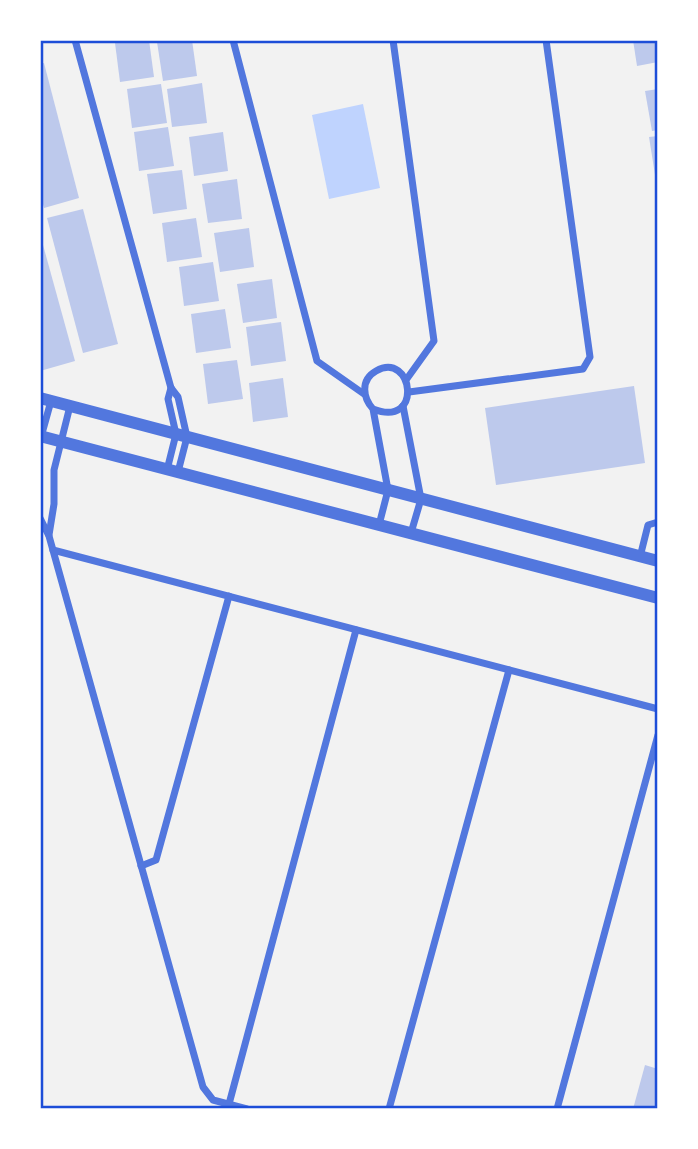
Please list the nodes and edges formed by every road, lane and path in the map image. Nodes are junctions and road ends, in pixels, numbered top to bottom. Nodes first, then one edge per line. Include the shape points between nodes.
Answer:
1 (75, 40) edge
2 (233, 40) edge
3 (393, 40) edge
4 (546, 40) edge
5 (406, 380) junction
6 (409, 392) junction
7 (364, 394) junction
8 (45, 399) edge
9 (70, 406) junction
10 (403, 406) junction
11 (373, 409) junction
12 (182, 435) junction
13 (41, 438) edge
14 (61, 442) junction
15 (172, 471) junction
16 (388, 490) junction
17 (421, 499) junction
18 (40, 518) edge
19 (658, 522) edge
20 (379, 525) junction
21 (411, 533) junction
22 (49, 536) junction
23 (53, 550) junction
24 (640, 557) junction
25 (658, 561) edge
26 (229, 597) junction
27 (658, 598) edge
28 (356, 630) junction
29 (509, 670) junction
30 (658, 709) edge
31 (658, 735) edge
32 (141, 866) junction
33 (229, 1104) junction
34 (247, 1109) edge
35 (389, 1109) edge
36 (557, 1109) edge

1 - 12 street via 171,388 168,399
2 - 7 street via 317,361
3 - 5 street via 434,341
4 - 6 street via 590,357 583,369
5 - 6 street
5 - 7 street via 398,371 386,368 366,381
6 - 10 street
7 - 11 street
8 - 9 street
8 - 13 street
9 - 12 street
9 - 14 street
10 - 11 street via 394,412
10 - 17 street
11 - 16 street
12 - 15 street
12 - 16 street
13 - 14 street
14 - 15 street
14 - 22 street
15 - 20 street
16 - 17 street
16 - 20 street
17 - 21 street
17 - 24 street
18 - 22 street
19 - 24 street via 648,525
20 - 21 street
21 - 27 street
22 - 23 street
23 - 26 street
23 - 32 street
24 - 25 street
26 - 28 street
26 - 32 street via 156,860
28 - 29 street
28 - 33 street
29 - 30 street
29 - 35 street
31 - 36 street
32 - 33 street via 203,1087 214,1100
33 - 34 street

